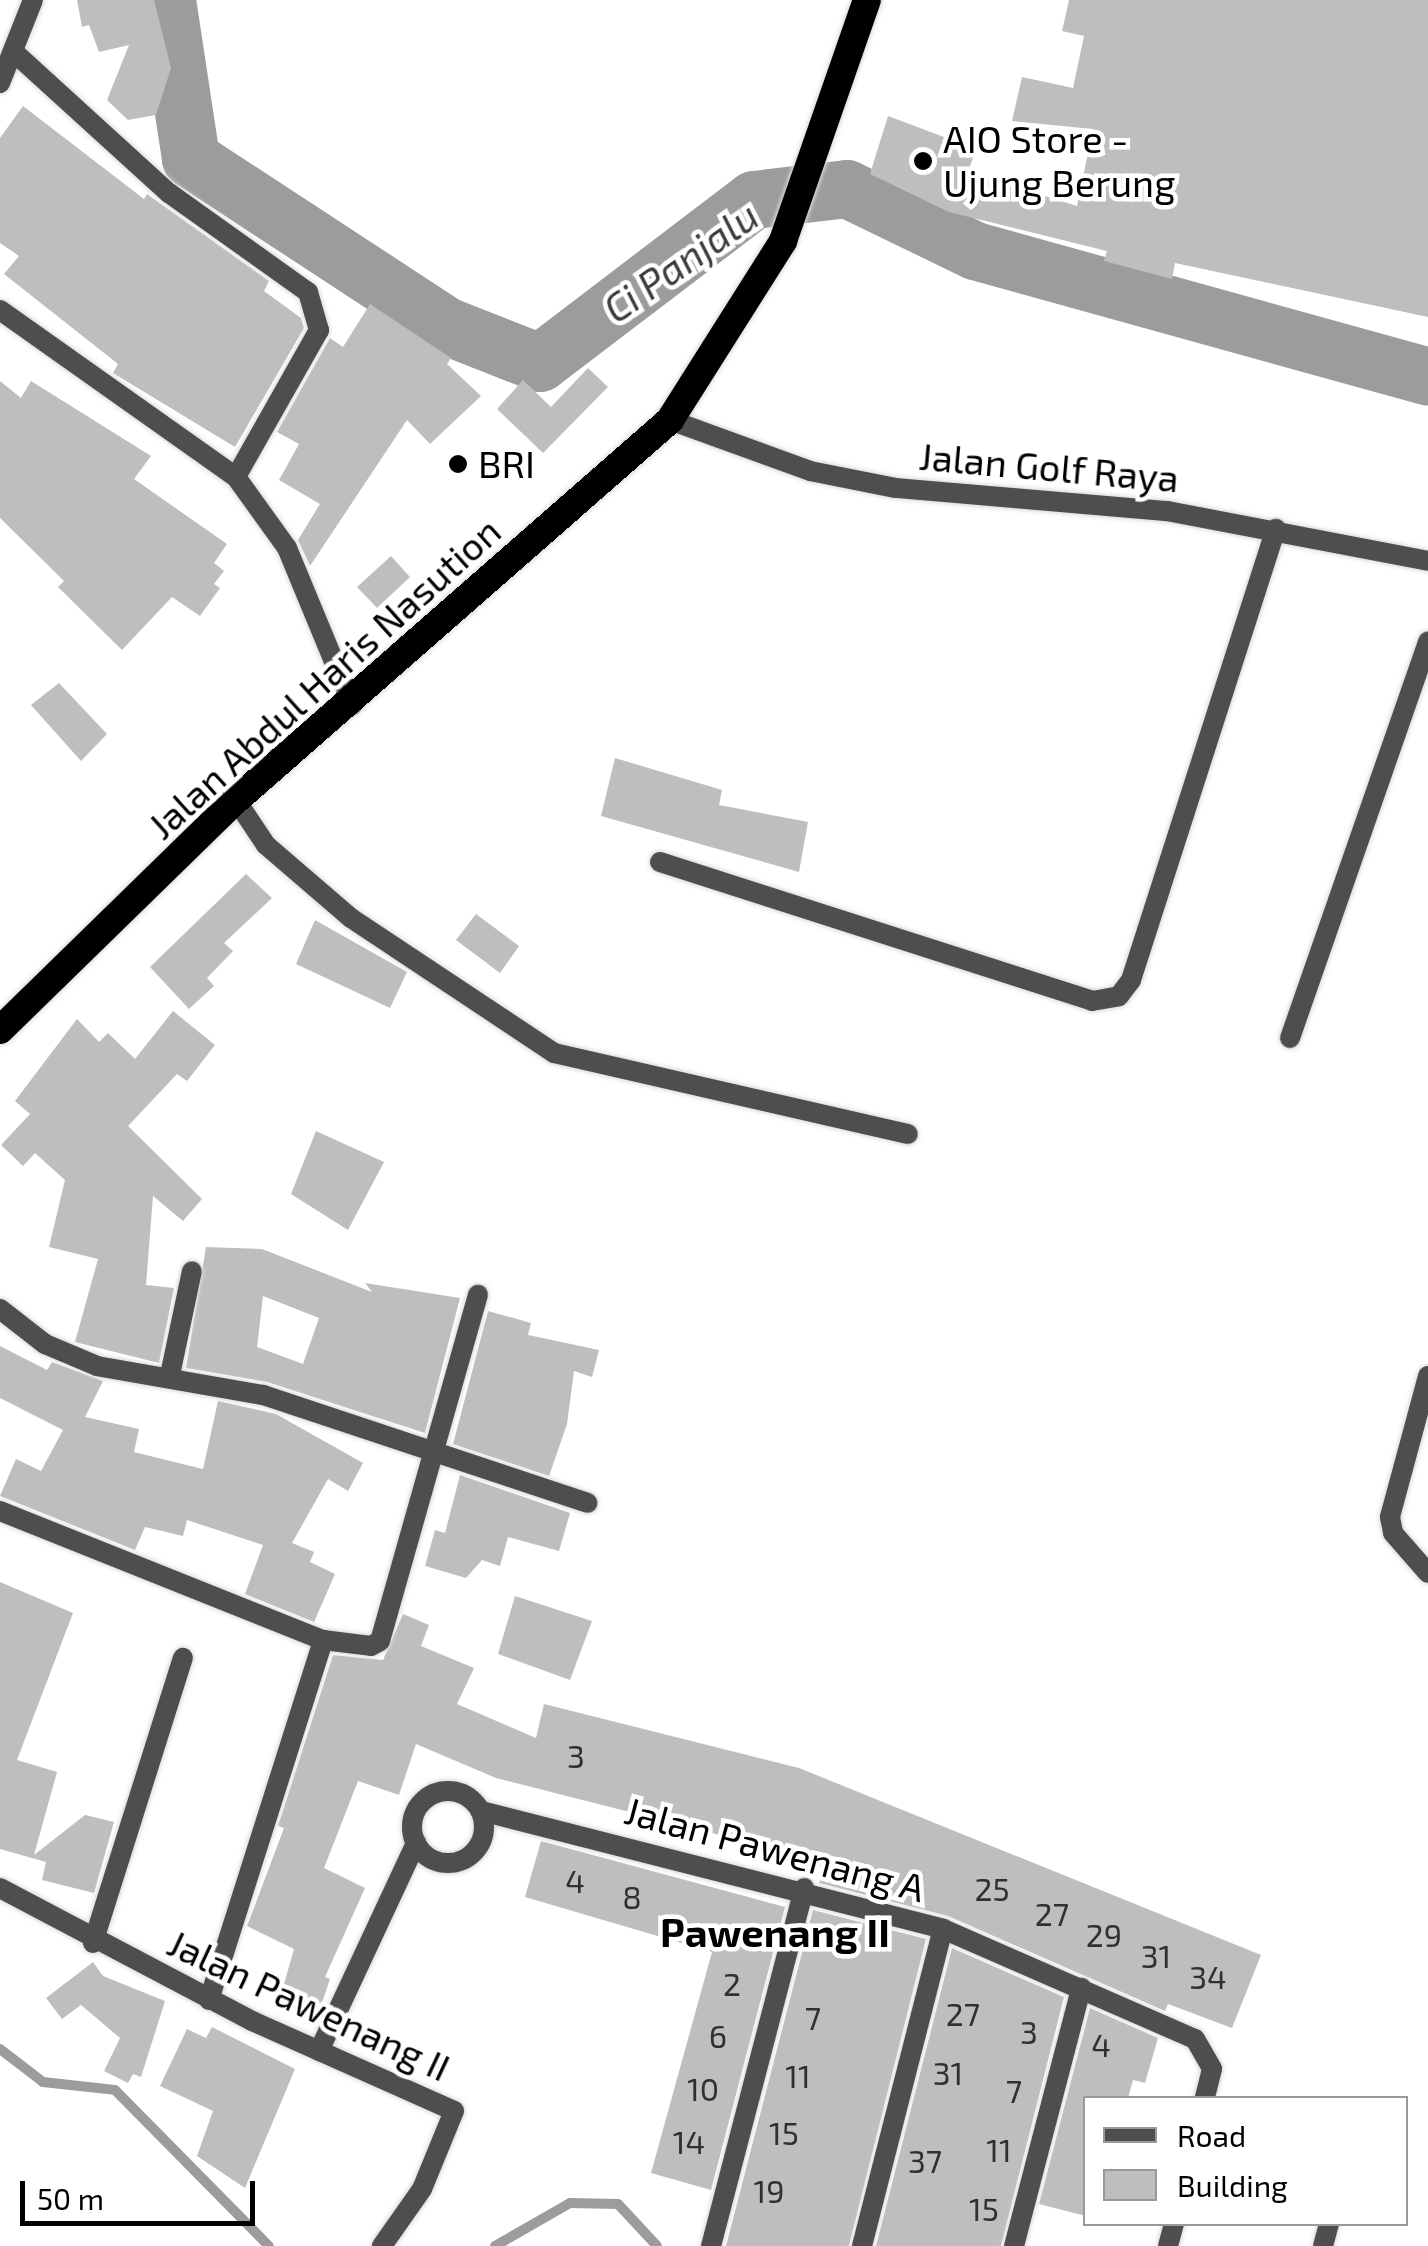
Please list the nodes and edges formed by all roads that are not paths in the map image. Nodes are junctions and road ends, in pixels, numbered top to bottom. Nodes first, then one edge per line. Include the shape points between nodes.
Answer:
1 (33, 0) edge
2 (867, 0) edge
3 (16, 54) junction
4 (0, 83) edge
5 (0, 310) edge
6 (670, 420) junction
7 (236, 477) junction
8 (1276, 529) junction
9 (1428, 561) edge
10 (1428, 641) edge
11 (352, 706) junction
12 (236, 800) junction
13 (660, 862) dead end
14 (0, 1030) edge
15 (1290, 1038) dead end
16 (908, 1134) dead end
17 (192, 1271) dead end
18 (478, 1294) dead end
19 (0, 1309) edge
20 (170, 1375) junction
21 (1428, 1376) edge
22 (434, 1456) junction
23 (588, 1503) dead end
24 (0, 1511) edge
25 (1428, 1573) edge
26 (323, 1640) junction
27 (182, 1658) dead end
28 (481, 1811) junction
29 (416, 1842) junction
30 (0, 1888) edge
31 (804, 1888) junction
32 (944, 1929) junction
33 (94, 1943) junction
34 (1081, 1988) junction
35 (209, 2000) junction
36 (319, 2052) junction
37 (1205, 2096) edge
38 (382, 2246) edge
39 (710, 2246) edge
40 (862, 2246) edge
41 (1014, 2246) edge

1 - 3 street
2 - 6 highway, Jalan Abdul Haris Nasution via 783,241
3 - 4 street
3 - 7 street via 170,193 308,292 319,330
5 - 7 street
6 - 8 street, Jalan Golf Raya via 810,471 896,488 1167,511
6 - 11 highway, Jalan Abdul Haris Nasution
7 - 11 street via 287,548
8 - 9 street, Jalan Golf Raya
8 - 13 street via 1130,980 1119,996 1092,1002
10 - 15 street
11 - 12 highway, Jalan Abdul Haris Nasution
12 - 14 highway, Jalan Abdul Haris Nasution
12 - 16 street via 266,845 351,918 554,1053
17 - 20 street
18 - 22 street
19 - 20 street via 45,1344 97,1366
20 - 22 street via 263,1395
21 - 25 street via 1390,1516 1393,1533
22 - 23 street
22 - 26 street via 380,1641 350,1646
24 - 26 street
26 - 35 street
27 - 33 street
28 - 29 street via 464,1794 439,1792 418,1806
28 - 29 street via 484,1836 458,1862 434,1860
28 - 31 street, Jalan Pawenang A
29 - 36 street
30 - 33 street, Jalan Pawenang II
31 - 32 street, Jalan Pawenang A
31 - 39 street
32 - 34 street, Jalan Pawenang A
32 - 40 street
33 - 35 street, Jalan Pawenang II
34 - 37 street, Jalan Pawenang A via 1195,2039 1212,2069
34 - 41 street
35 - 36 street, Jalan Pawenang II
36 - 38 street, Jalan Pawenang II via 454,2111 422,2189

